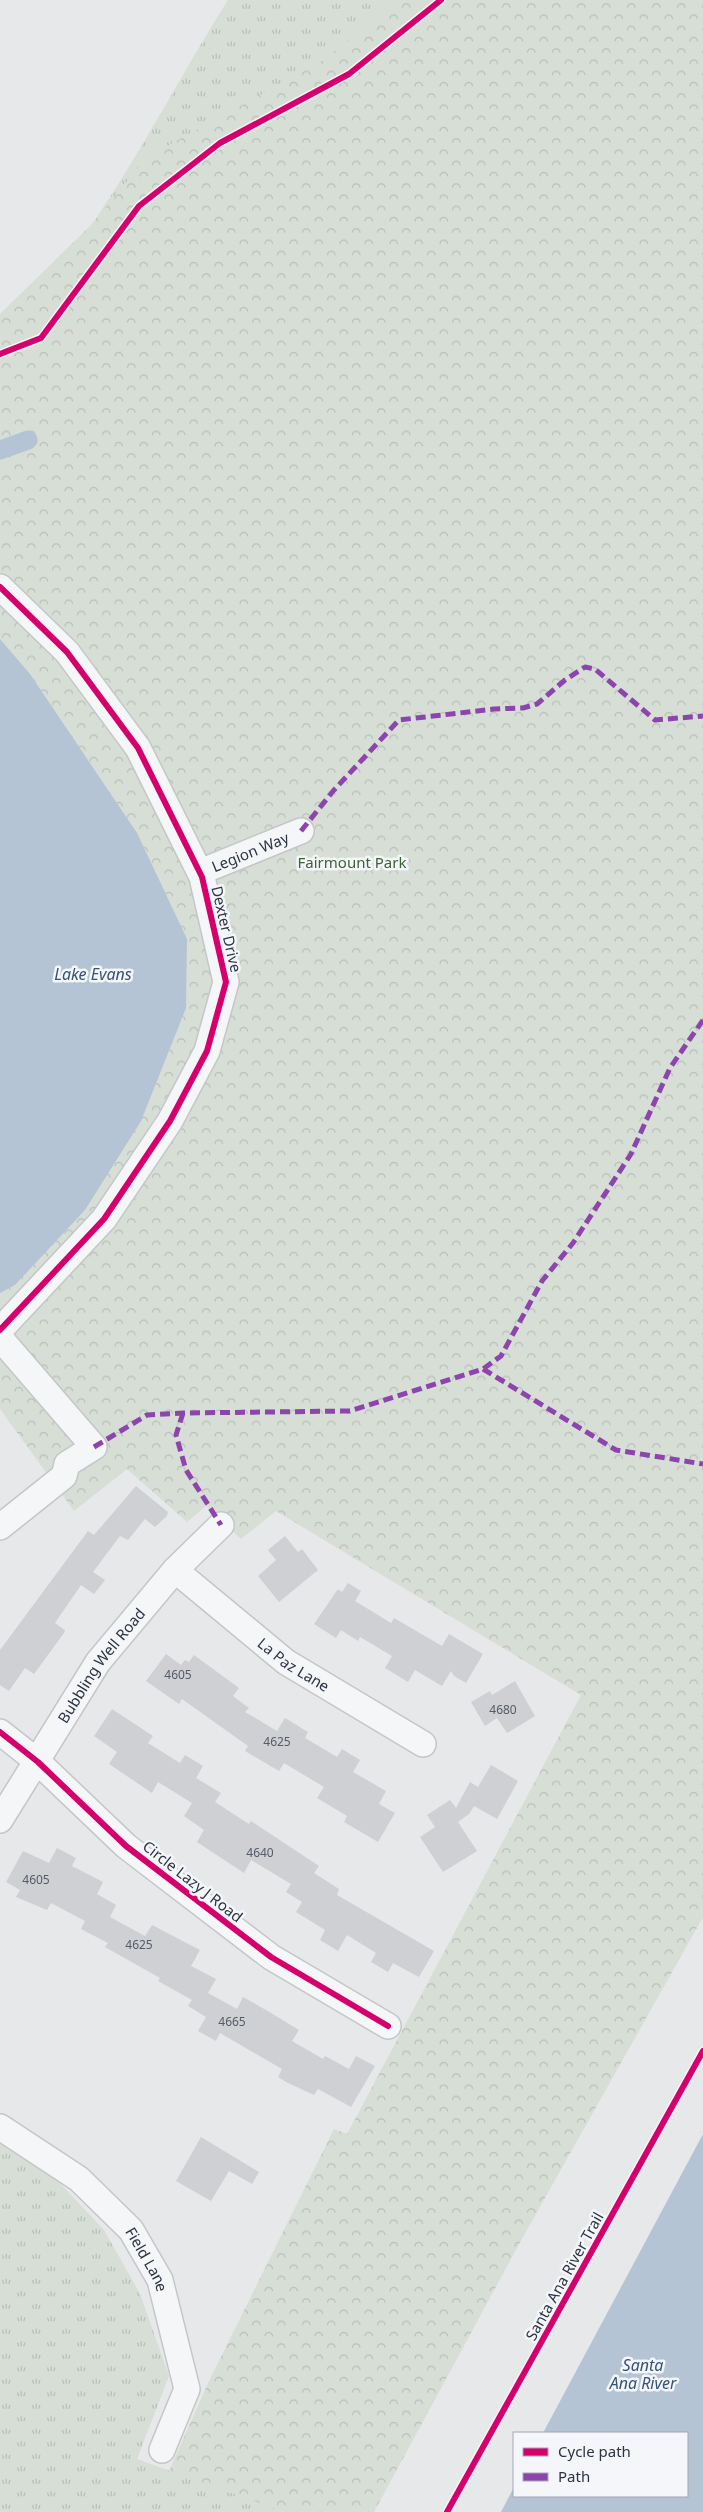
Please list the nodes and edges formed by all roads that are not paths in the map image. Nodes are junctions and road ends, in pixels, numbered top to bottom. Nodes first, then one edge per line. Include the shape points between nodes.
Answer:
1 (0, 587) edge
2 (301, 831) dead end
3 (200, 872) junction
4 (0, 1330) edge
5 (0, 1338) edge
6 (221, 1525) dead end
7 (0, 1527) edge
8 (175, 1570) junction
9 (0, 1732) edge
10 (423, 1744) dead end
11 (38, 1762) junction
12 (0, 1820) edge
13 (388, 2026) dead end
14 (0, 2127) edge
15 (162, 2450) dead end

1 - 3 street, Dexter Drive via 68,652 138,748
2 - 3 street, Legion Way
3 - 4 street, Dexter Drive via 226,982 207,1051 170,1121 104,1219
5 - 7 street via 94,1447 68,1464 64,1476
6 - 8 street, Bubbling Well Road
8 - 10 street, La Paz Lane via 286,1662
8 - 11 street, Bubbling Well Road via 98,1662
9 - 11 street, Circle Lazy J Road
11 - 12 street, Bubbling Well Road
11 - 13 street, Circle Lazy J Road via 126,1846 271,1957
14 - 15 street, Field Lane via 79,2179 131,2230 160,2280 186,2389

